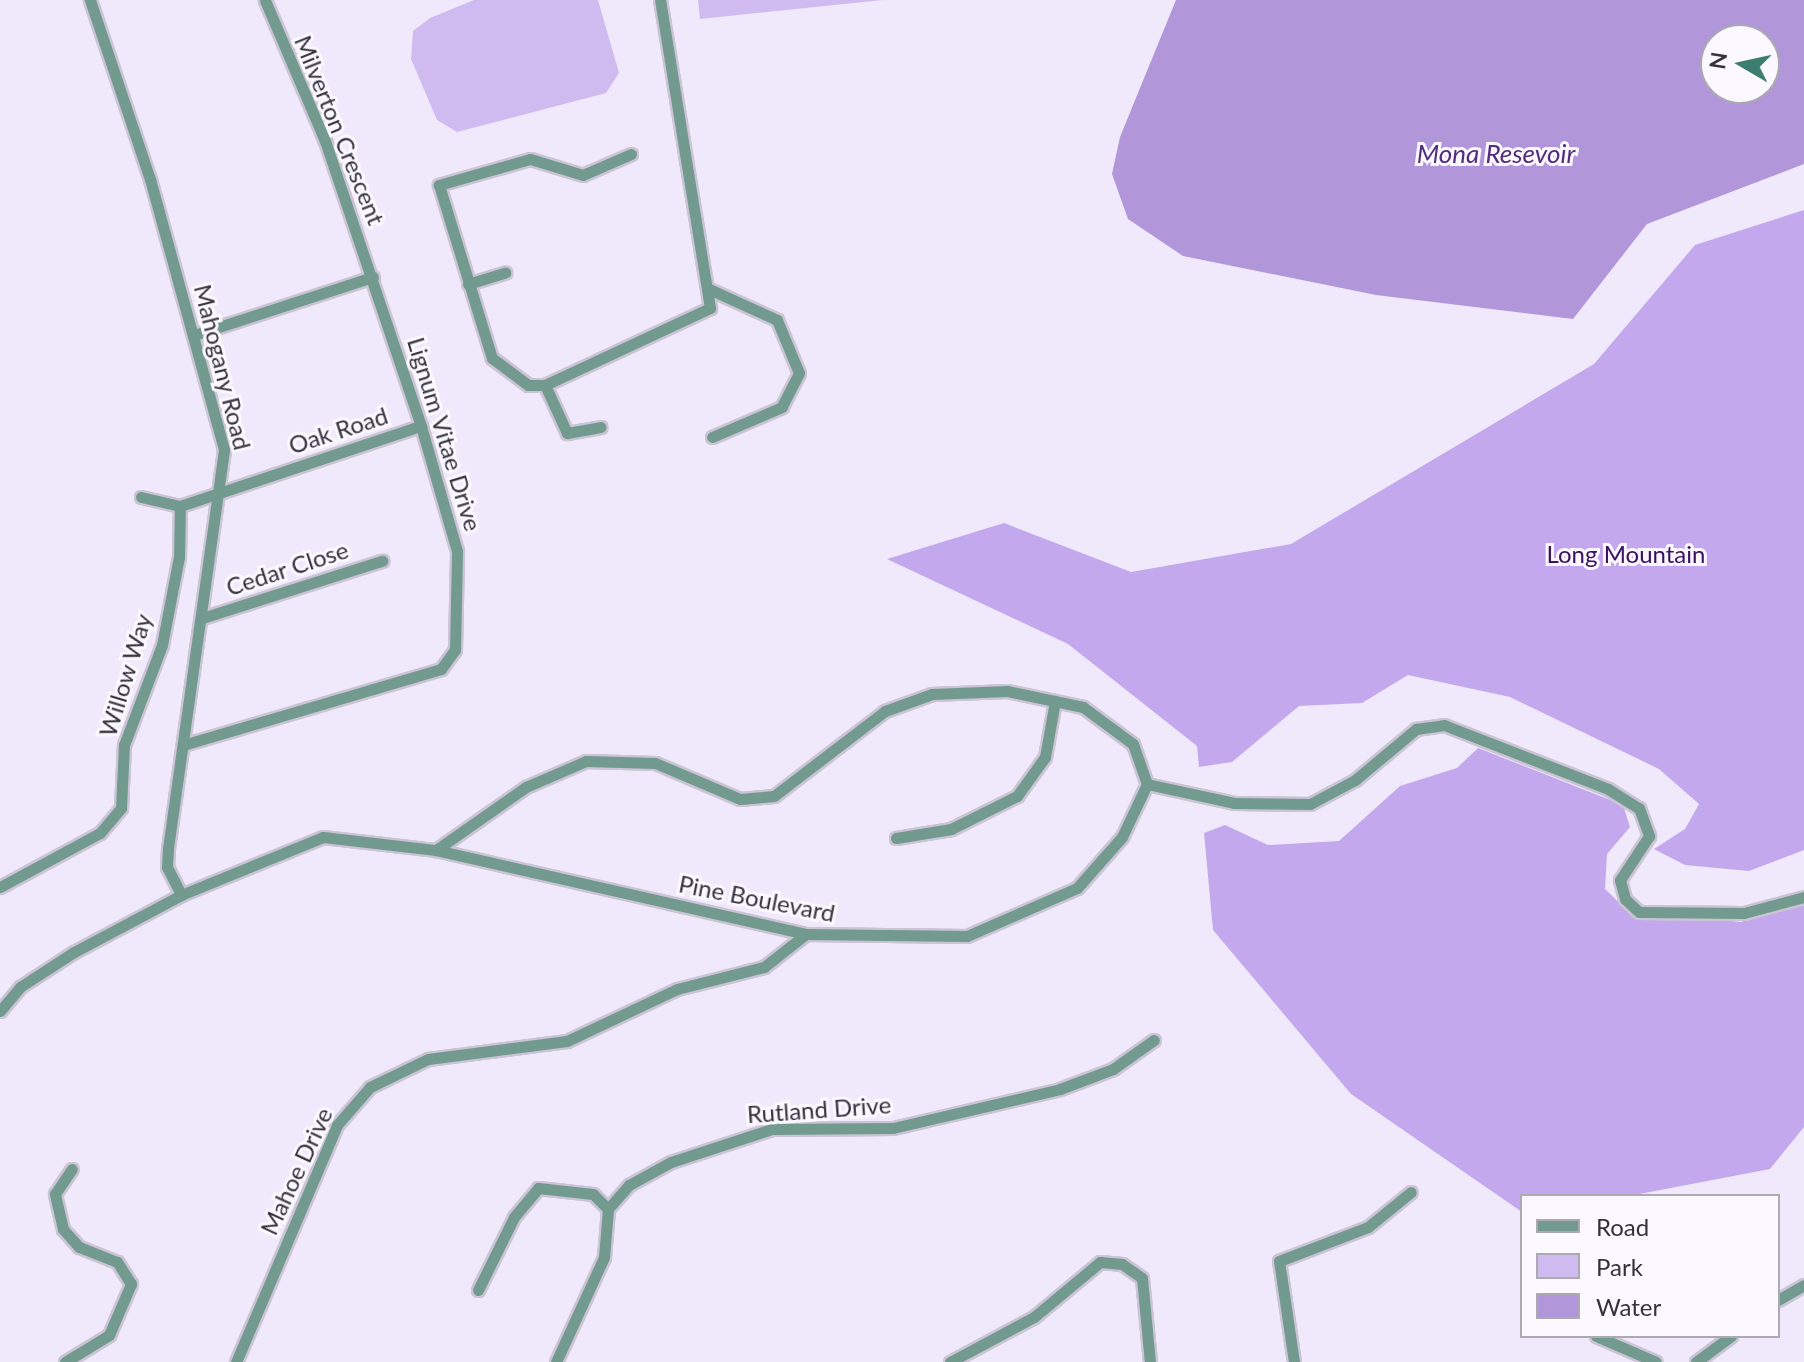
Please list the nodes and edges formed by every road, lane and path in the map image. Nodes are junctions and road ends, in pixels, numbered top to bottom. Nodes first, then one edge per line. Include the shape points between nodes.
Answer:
1 (90, 0) edge
2 (265, 0) edge
3 (660, 0) edge
4 (631, 154) dead end
5 (505, 273) dead end
6 (373, 277) junction
7 (468, 284) junction
8 (709, 289) junction
9 (194, 335) junction
10 (545, 385) junction
11 (421, 426) junction
12 (600, 427) dead end
13 (712, 437) dead end
14 (223, 490) junction
15 (141, 497) dead end
16 (180, 506) junction
17 (382, 561) dead end
18 (205, 617) junction
19 (1055, 701) junction
20 (183, 745) junction
21 (1147, 784) junction
22 (896, 838) dead end
23 (436, 850) junction
24 (0, 887) edge
25 (181, 895) junction
26 (1804, 897) edge
27 (806, 934) junction
28 (0, 1011) edge
29 (1154, 1040) dead end
30 (72, 1169) dead end
31 (1411, 1192) dead end
32 (608, 1209) junction
33 (1804, 1285) edge
34 (478, 1290) dead end
35 (1780, 1299) edge
36 (1601, 1338) edge
37 (1728, 1338) edge
38 (65, 1362) edge
39 (236, 1362) edge
40 (556, 1362) edge
41 (950, 1362) edge
42 (1150, 1362) edge
43 (1294, 1362) edge
44 (1656, 1362) edge
45 (1696, 1362) edge

1 - 9 street, Mahogany Road
2 - 6 street, Milverton Crescent
3 - 8 street
4 - 7 street via 607,170 574,177 538,159 443,181 436,191
5 - 7 street
6 - 9 street
6 - 11 street, Lignum Vitae Drive
7 - 10 street via 492,358 528,385
8 - 10 street via 701,317
8 - 13 street via 777,320 799,373 782,407
9 - 14 street, Mahogany Road via 219,423
10 - 12 street via 567,433
11 - 14 street, Oak Road
11 - 20 street, Lignum Vitae Drive via 457,551 451,662
14 - 16 street
14 - 18 street, Mahogany Road
15 - 16 street
16 - 24 street, Willow Way via 179,557 162,645 126,733 121,808 100,833
17 - 18 street, Cedar Close
18 - 20 street, Mahogany Road
19 - 21 street via 1115,725 1133,744
19 - 22 street via 1045,757 1017,796 951,829
19 - 23 street via 966,691 909,700 842,742 797,782 756,799 655,763 586,761 476,816
20 - 25 street, Mahogany Road via 167,867
21 - 26 street via 1234,803 1310,804 1355,780 1416,729 1444,725 1608,789 1639,808 1649,836 1620,880 1625,899 1639,912 1744,913
21 - 27 street, Pine Boulevard via 1100,865 1077,888 1024,915 967,936
23 - 25 street, Pine Boulevard via 323,837
23 - 27 street, Pine Boulevard
25 - 28 street, Pine Boulevard via 74,952 20,987
27 - 39 street, Mahoe Drive via 764,967 677,989 567,1041 428,1059 370,1087 337,1125
29 - 32 street, Rutland Drive via 1113,1069 970,1112 893,1128 772,1129 732,1138 629,1185
30 - 38 street via 55,1194 63,1229 79,1247 117,1262 131,1284 109,1335
31 - 43 street via 1368,1227 1279,1261
32 - 34 street via 593,1194 538,1188 514,1217
32 - 40 street via 604,1257
33 - 35 street
36 - 44 street
37 - 45 street
41 - 42 street via 1034,1317 1100,1262 1122,1264 1142,1278

